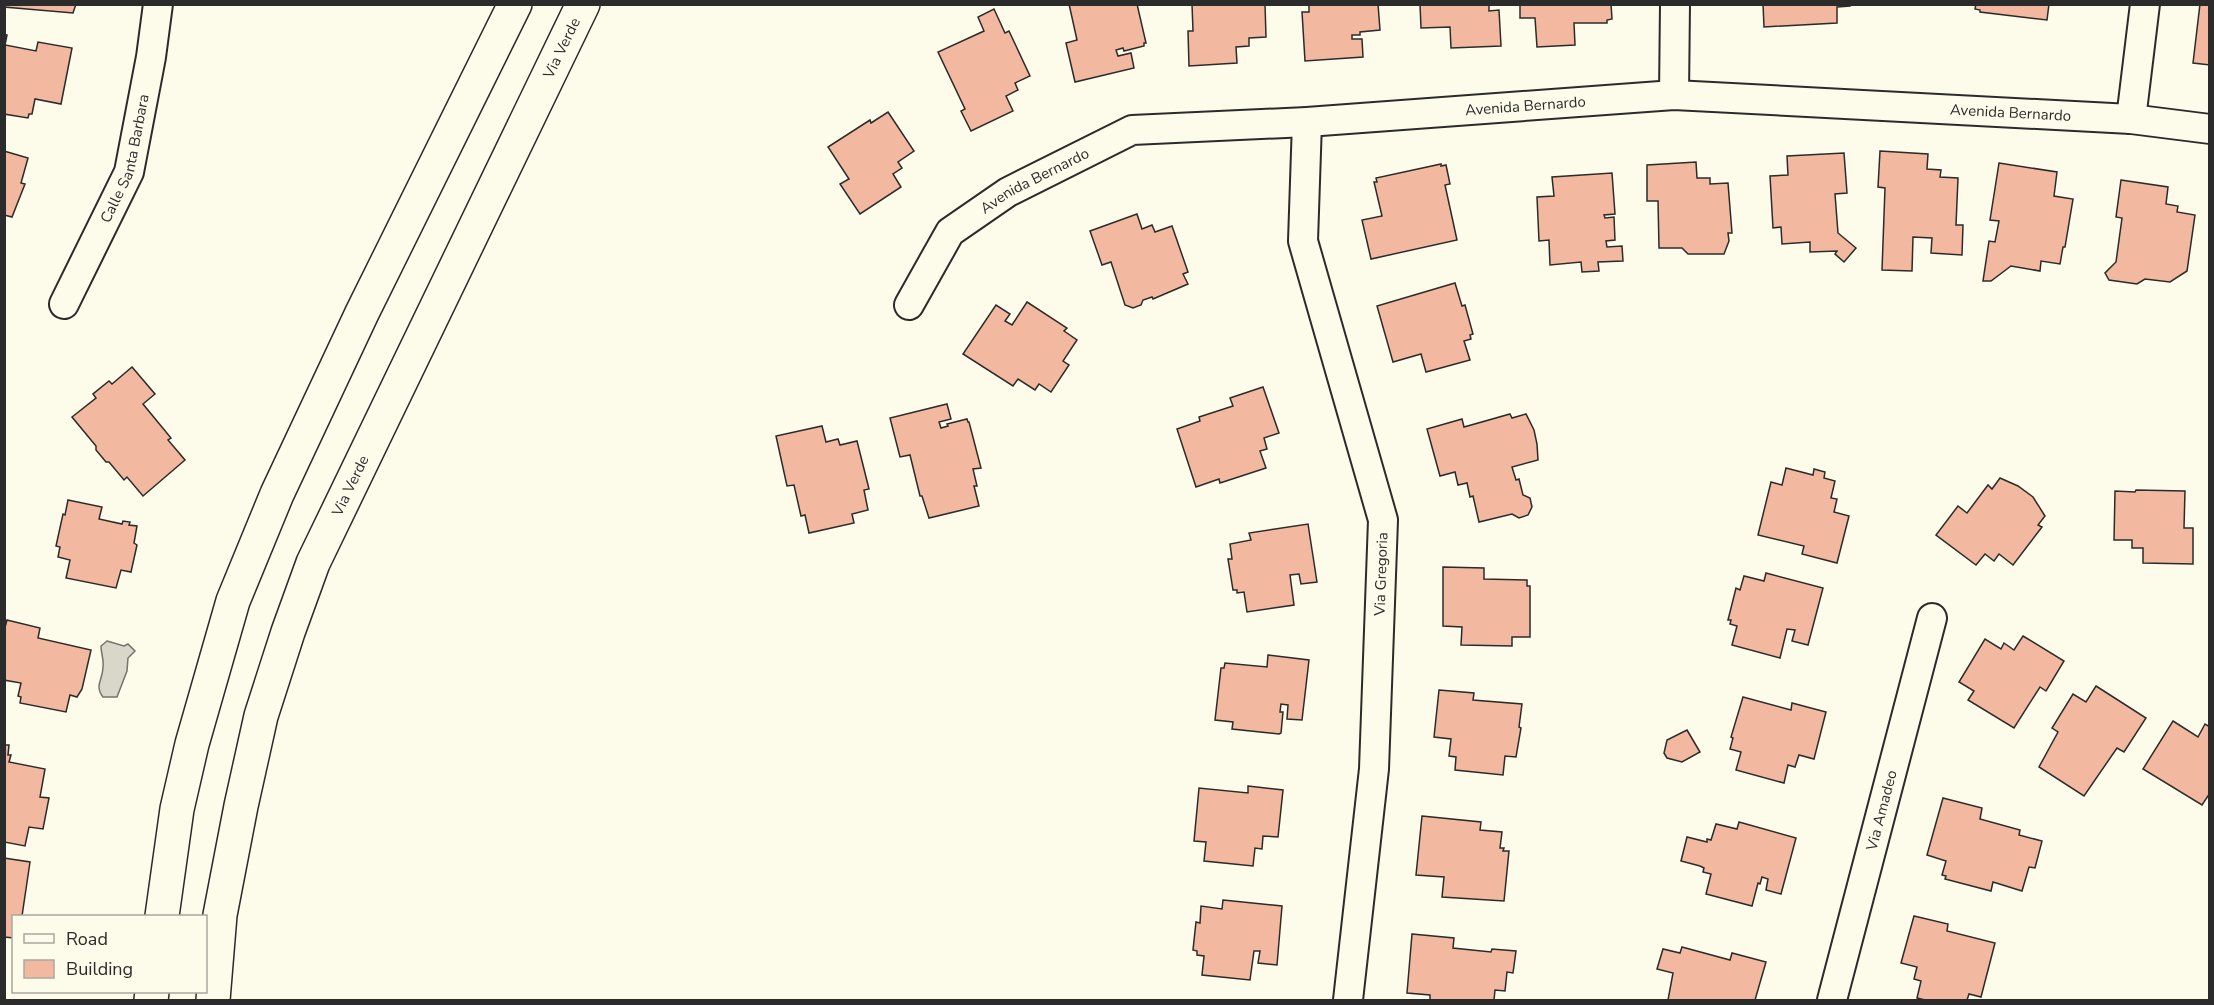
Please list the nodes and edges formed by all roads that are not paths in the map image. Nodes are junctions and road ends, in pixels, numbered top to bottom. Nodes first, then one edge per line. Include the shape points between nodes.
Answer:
1 (158, 4) edge
2 (515, 4) edge
3 (583, 4) edge
4 (1675, 4) edge
5 (2145, 4) edge
6 (1674, 95) junction
7 (2132, 119) junction
8 (1307, 122) junction
9 (2210, 129) edge
10 (64, 304) dead end
11 (909, 305) dead end
12 (1932, 618) dead end
13 (162, 915) edge
14 (213, 1000) edge
15 (1348, 1000) edge
16 (1832, 1000) edge

1 - 10 street, Calle Santa Barbara via 129,172
2 - 13 main road via 342,356 277,494 233,602 177,809
3 - 14 main road, Via Verde via 313,563 261,716 220,915
4 - 6 street
5 - 7 street
6 - 7 street, Avenida Bernardo
6 - 8 street, Avenida Bernardo
7 - 9 street, Avenida Bernardo
8 - 11 street, Avenida Bernardo via 1132,129 1008,192 950,232
8 - 15 street, Via Gregoria via 1304,242 1383,520 1374,769
12 - 16 street, Via Amadeo

